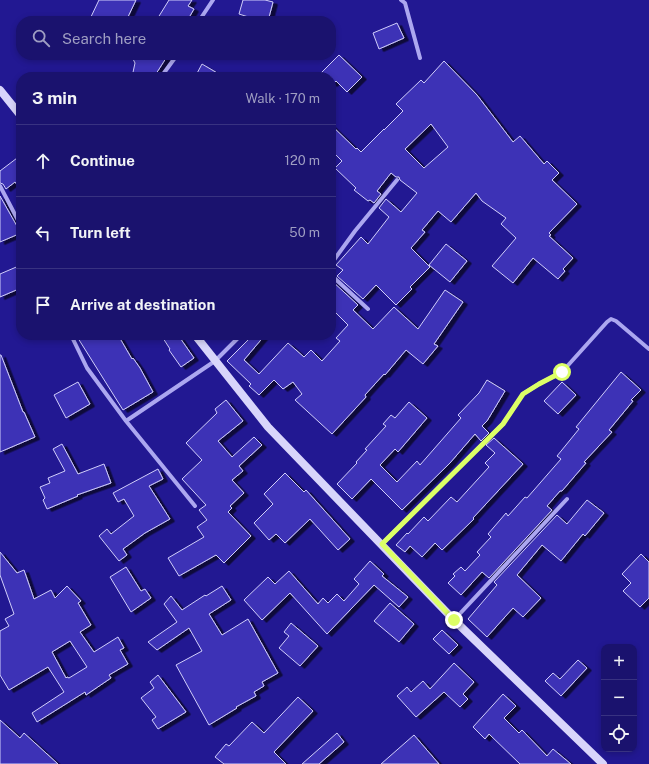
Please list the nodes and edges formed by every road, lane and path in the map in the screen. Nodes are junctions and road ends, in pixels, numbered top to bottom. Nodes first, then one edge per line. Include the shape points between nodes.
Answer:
1 (213, 0) edge
2 (401, 0) edge
3 (202, 16) edge
4 (420, 58) dead end
5 (173, 60) edge
6 (165, 72) edge
7 (0, 90) edge
8 (16, 110) edge
9 (397, 180) dead end
10 (0, 186) edge
11 (16, 216) edge
12 (336, 257) edge
13 (336, 280) edge
14 (368, 309) dead end
15 (73, 340) edge
16 (199, 340) edge
17 (236, 340) edge
18 (649, 349) edge
19 (215, 361) junction
20 (126, 421) junction
21 (567, 499) dead end
22 (195, 506) dead end
23 (382, 544) junction
24 (454, 620) junction
25 (603, 764) edge

1 - 3 street
2 - 4 street via 405,3
5 - 6 street
7 - 8 main road
9 - 12 street
10 - 11 street
13 - 14 street
15 - 20 street via 87,368
16 - 19 main road
17 - 19 street
18 - 23 street via 611,319 562,372 523,394 503,424
19 - 20 street
19 - 23 main road via 268,428
20 - 22 street
21 - 24 street
23 - 24 main road
24 - 25 main road

